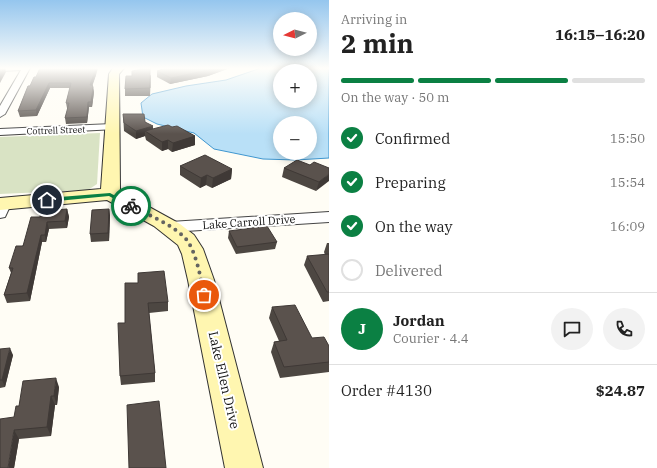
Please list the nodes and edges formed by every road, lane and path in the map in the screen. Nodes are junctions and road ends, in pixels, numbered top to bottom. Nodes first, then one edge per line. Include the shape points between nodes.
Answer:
1 (10, 90) edge
2 (113, 90) edge
3 (0, 114) edge
4 (112, 127) junction
5 (0, 132) edge
6 (110, 194) junction
7 (1, 207) edge
8 (329, 217) edge
9 (170, 227) junction
10 (244, 468) edge

1 - 3 street
2 - 4 main road
4 - 5 street, Cottrell Street
4 - 6 main road
6 - 7 main road
6 - 9 main road, Lake Ellen Drive
8 - 9 street, Lake Carroll Drive
9 - 10 main road, Lake Ellen Drive via 186,240 194,256

